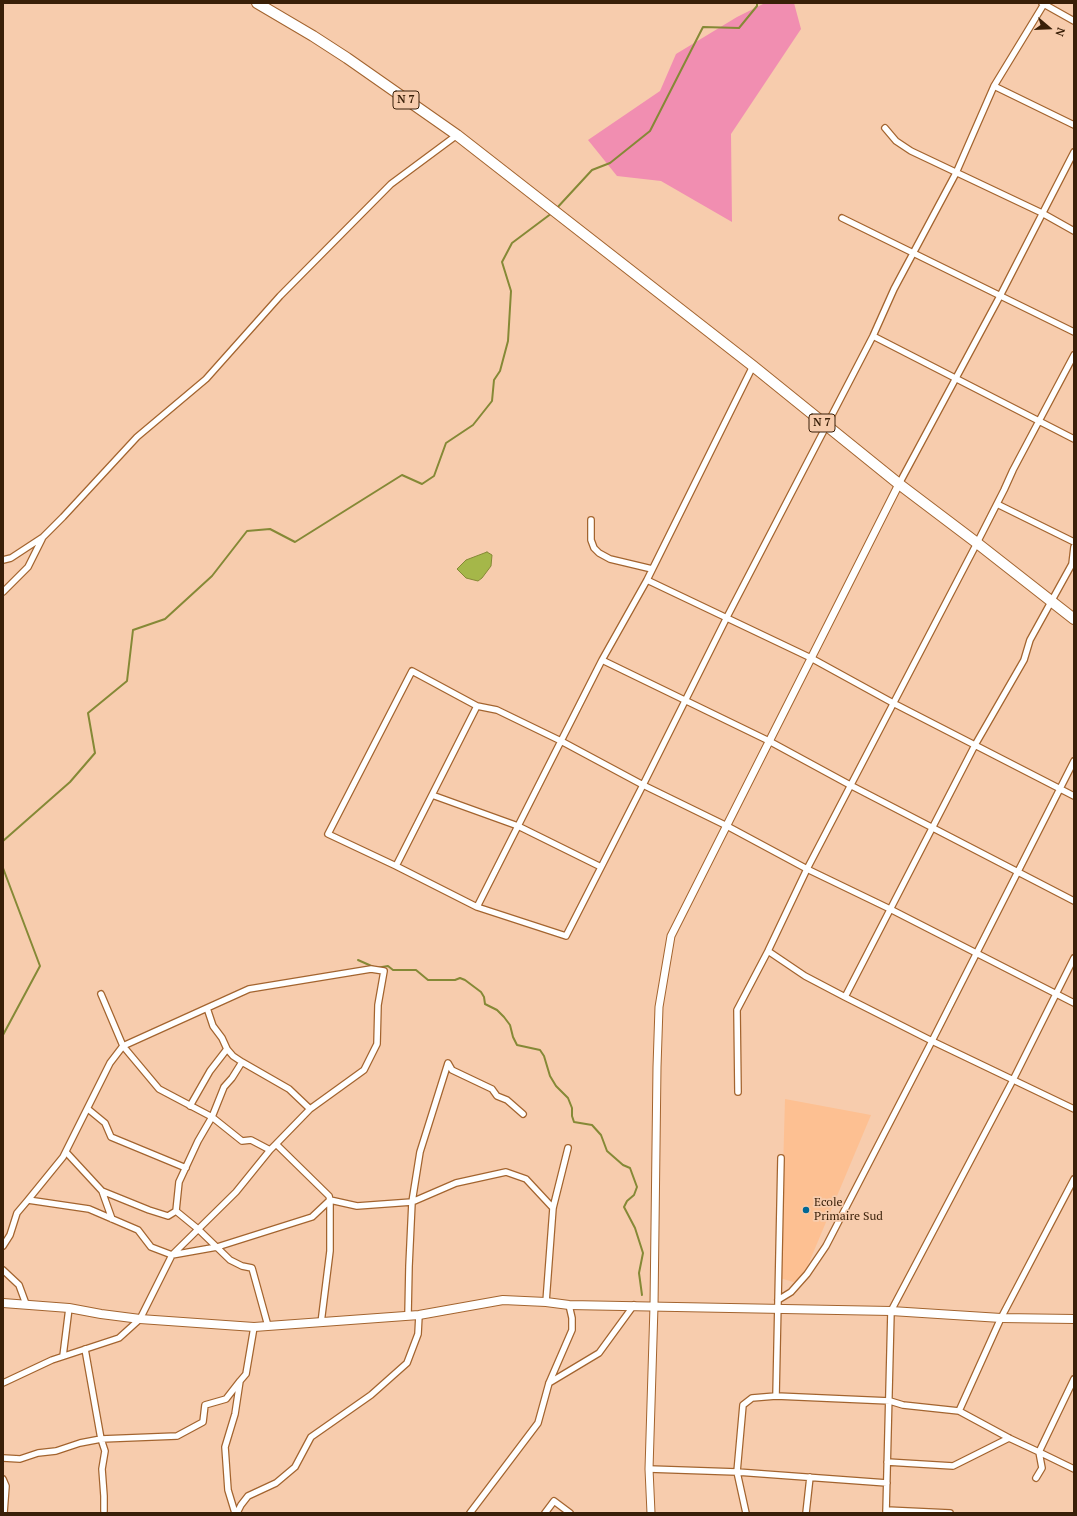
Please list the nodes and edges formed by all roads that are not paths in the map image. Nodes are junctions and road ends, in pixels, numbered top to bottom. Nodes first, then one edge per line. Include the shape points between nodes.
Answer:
1 (257, 3) edge
2 (1043, 4) edge
3 (1074, 21) edge
4 (994, 86) junction
5 (1074, 125) edge
6 (885, 128) dead end
7 (457, 135) junction
8 (1074, 152) edge
9 (956, 173) junction
10 (1042, 213) junction
11 (842, 218) dead end
12 (1074, 231) edge
13 (913, 254) junction
14 (1000, 296) junction
15 (1074, 332) edge
16 (872, 336) junction
17 (1074, 355) edge
18 (752, 366) junction
19 (955, 378) junction
20 (1039, 421) junction
21 (825, 426) junction
22 (1074, 439) edge
23 (899, 484) junction
24 (997, 504) junction
25 (591, 520) dead end
26 (43, 537) junction
27 (1074, 542) edge
28 (977, 543) junction
29 (1074, 547) edge
30 (3, 560) edge
31 (1073, 563) edge
32 (652, 569) junction
33 (647, 580) junction
34 (3, 592) edge
35 (1052, 602) junction
36 (727, 617) junction
37 (1074, 619) edge
38 (811, 658) junction
39 (602, 660) junction
40 (685, 700) junction
41 (893, 703) junction
42 (477, 706) junction
43 (561, 741) junction
44 (769, 741) junction
45 (975, 745) junction
46 (1074, 761) edge
47 (643, 785) junction
48 (850, 786) junction
49 (1060, 788) junction
50 (432, 795) junction
51 (1074, 796) edge
52 (518, 826) junction
53 (726, 826) junction
54 (932, 828) junction
55 (396, 866) junction
56 (601, 867) junction
57 (807, 869) junction
58 (1018, 872) junction
59 (1074, 901) edge
60 (477, 908) junction
61 (890, 909) junction
62 (768, 951) junction
63 (977, 954) junction
64 (1074, 958) edge
65 (101, 994) dead end
66 (1056, 994) junction
67 (845, 997) junction
68 (1074, 1003) edge
69 (207, 1008) junction
70 (932, 1041) junction
71 (123, 1046) junction
72 (227, 1050) junction
73 (242, 1062) junction
74 (1013, 1080) junction
75 (738, 1092) dead end
76 (190, 1106) junction
77 (88, 1108) junction
78 (310, 1109) junction
79 (1074, 1109) edge
80 (523, 1114) dead end
81 (212, 1117) junction
82 (276, 1144) junction
83 (568, 1148) dead end
84 (270, 1150) junction
85 (66, 1152) junction
86 (781, 1158) dead end
87 (186, 1168) junction
88 (1074, 1179) edge
89 (102, 1191) junction
90 (28, 1200) junction
91 (330, 1200) junction
92 (412, 1202) junction
93 (553, 1208) junction
94 (176, 1211) junction
95 (112, 1219) junction
96 (198, 1229) junction
97 (3, 1246) edge
98 (217, 1247) junction
99 (172, 1255) junction
100 (3, 1270) edge
101 (3, 1302) edge
102 (546, 1302) junction
103 (26, 1304) junction
104 (778, 1304) junction
105 (569, 1305) junction
106 (634, 1305) junction
107 (654, 1306) junction
108 (69, 1308) junction
109 (890, 1311) junction
110 (408, 1315) junction
111 (420, 1315) junction
112 (1001, 1318) junction
113 (140, 1319) junction
114 (1074, 1319) edge
115 (321, 1323) junction
116 (254, 1326) junction
117 (268, 1326) junction
118 (85, 1349) junction
119 (63, 1356) junction
120 (1074, 1379) edge
121 (240, 1381) junction
122 (3, 1383) edge
123 (549, 1383) junction
124 (776, 1396) junction
125 (890, 1401) junction
126 (959, 1411) junction
127 (101, 1438) junction
128 (1009, 1438) junction
129 (1039, 1452) junction
130 (3, 1458) edge
131 (887, 1462) junction
132 (649, 1469) junction
133 (1074, 1469) edge
134 (737, 1472) junction
135 (810, 1478) junction
136 (1036, 1478) dead end
137 (3, 1480) edge
138 (887, 1483) junction
139 (104, 1511) dead end
140 (886, 1512) edge
141 (4, 1513) edge
142 (236, 1513) edge
143 (470, 1513) edge
144 (545, 1513) edge
145 (570, 1513) edge
146 (651, 1513) edge
147 (746, 1513) edge
148 (806, 1513) edge
149 (950, 1513) edge

1 - 7 highway, N 7 via 341,54
2 - 3 street
2 - 4 street
4 - 5 street
4 - 9 street
6 - 9 street via 896,141 911,151
7 - 18 highway, N 7
7 - 26 street via 391,184 280,296 206,379 137,437
8 - 10 street
9 - 10 street
9 - 13 street
10 - 12 street
10 - 14 street
11 - 13 street
13 - 14 street
13 - 16 street
14 - 15 street
14 - 19 street
16 - 19 street
16 - 21 street
17 - 20 street
18 - 21 highway, N 7
18 - 32 street
19 - 20 street
19 - 23 street
20 - 22 street
20 - 24 street
21 - 23 highway, N 7
21 - 36 street
23 - 28 highway, N 7
23 - 38 street
24 - 27 street
24 - 28 street
25 - 32 street via 592,545 598,553 610,559
26 - 30 street via 11,558
26 - 34 street via 28,567
28 - 35 highway, N 7
28 - 41 street
29 - 31 street
31 - 35 street
32 - 33 street
33 - 36 street
33 - 39 street
35 - 37 highway, N 7
35 - 45 street via 1030,640 1024,660
36 - 38 street
36 - 40 street
38 - 41 street
38 - 44 street
39 - 40 street
39 - 43 street
40 - 44 street
40 - 47 street
41 - 45 street
41 - 48 street
42 - 43 street via 497,710
42 - 50 street
42 - 55 street via 412,671 328,834
43 - 47 street
43 - 52 street
44 - 48 street
44 - 53 street
45 - 49 street
45 - 54 street
46 - 49 street
47 - 53 street
47 - 56 street
48 - 54 street
48 - 57 street
49 - 51 street
49 - 58 street
50 - 52 street
50 - 55 street
52 - 56 street
52 - 60 street
53 - 57 street
53 - 107 street via 671,936 659,1007
54 - 58 street
54 - 61 street
55 - 60 street
56 - 60 street via 566,936
57 - 61 street
57 - 62 street
58 - 59 street
58 - 63 street
61 - 63 street
61 - 67 street
62 - 67 street via 805,976
62 - 75 street via 737,1010
63 - 66 street
63 - 70 street
64 - 66 street
65 - 71 street
66 - 68 street
66 - 74 street
67 - 70 street
69 - 71 street
69 - 72 street via 213,1026
69 - 78 street via 249,989 371,969 384,971 378,1005 377,1044 364,1070
70 - 74 street
70 - 104 street via 826,1246 807,1274
71 - 76 street via 160,1089
71 - 77 street via 110,1063
72 - 73 street
72 - 76 street via 210,1071
73 - 78 street via 289,1089
73 - 81 street via 224,1087
74 - 79 street
74 - 109 street
76 - 81 street
77 - 85 street
77 - 87 street via 105,1123 111,1137
78 - 82 street
80 - 92 street via 507,1100 497,1096 492,1089 452,1070 448,1063 420,1152
81 - 84 street via 242,1141 251,1140
81 - 87 street
82 - 84 street
82 - 91 street via 329,1196
83 - 93 street
84 - 96 street via 236,1192
85 - 89 street
85 - 90 street
86 - 104 street
87 - 94 street via 179,1182
88 - 112 street
89 - 94 street via 168,1216
89 - 95 street
90 - 95 street via 89,1209
90 - 97 street via 17,1213 10,1235
91 - 92 street via 358,1206
91 - 98 street via 312,1216
91 - 115 street via 330,1251
92 - 93 street via 456,1183 506,1172 526,1179
92 - 110 street
93 - 102 street
94 - 96 street
95 - 99 street via 138,1230 151,1247
96 - 98 street
96 - 99 street
98 - 99 street
98 - 117 street via 230,1260 252,1268
99 - 113 street
100 - 103 street via 19,1285
101 - 103 main road
102 - 105 main road
102 - 111 main road via 503,1300
103 - 108 main road
104 - 107 main road
104 - 109 main road
104 - 124 street
105 - 106 main road
105 - 123 street via 572,1330
106 - 107 main road
106 - 123 street via 598,1353
107 - 132 street
108 - 113 main road
108 - 119 street
109 - 112 main road
109 - 125 street
110 - 111 main road
110 - 115 main road
111 - 142 street via 418,1334 407,1363 371,1395 311,1437 296,1467 276,1483 248,1496
112 - 114 main road
112 - 126 street
113 - 116 main road
113 - 118 street via 119,1338
115 - 117 main road
116 - 117 main road
116 - 121 street via 246,1374
118 - 119 street
118 - 127 street
119 - 122 street
120 - 129 street
121 - 127 street via 226,1399 205,1405 203,1422 177,1436
121 - 142 street via 235,1414 225,1447 228,1490
123 - 143 street via 538,1423
124 - 125 street
124 - 134 street via 752,1398 743,1405
125 - 126 street via 903,1405
125 - 131 street
126 - 128 street
127 - 130 street via 20,1459
127 - 139 street via 105,1451 102,1469
128 - 129 street
128 - 131 street via 953,1466
129 - 133 street
129 - 136 street via 1042,1468
131 - 138 street
132 - 134 street
132 - 146 street
134 - 135 street
134 - 147 street
135 - 138 street
135 - 148 street
137 - 141 street via 6,1486
138 - 140 street
140 - 149 street
144 - 145 street via 554,1501

